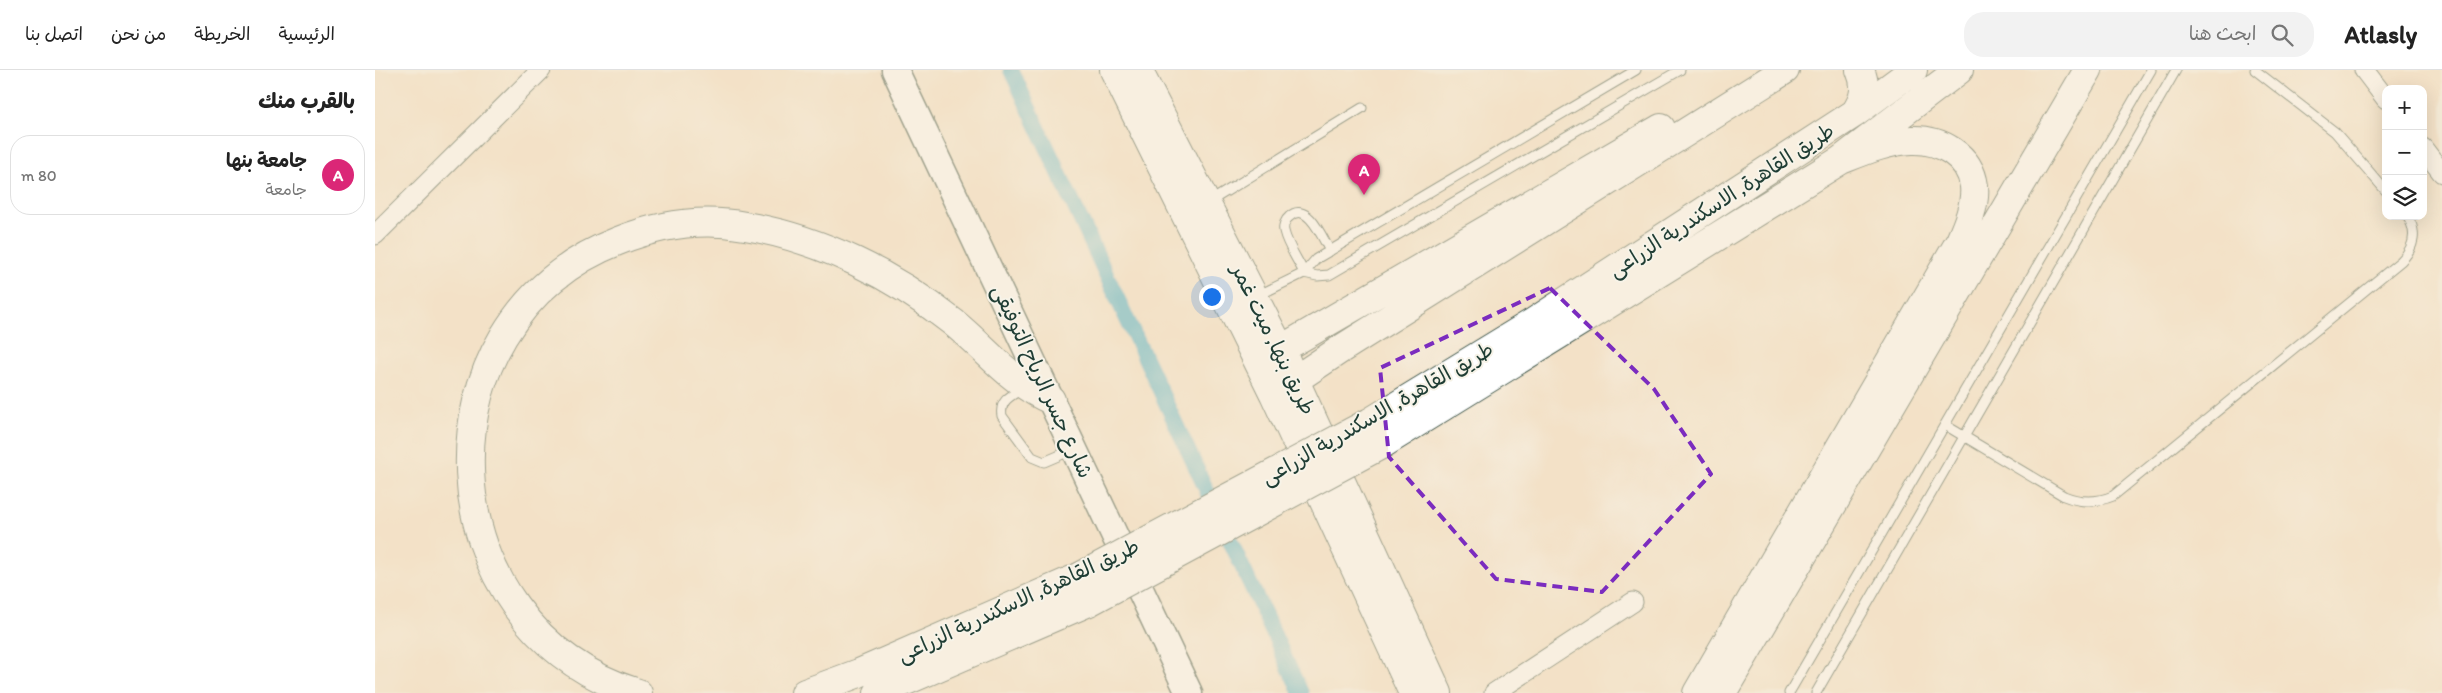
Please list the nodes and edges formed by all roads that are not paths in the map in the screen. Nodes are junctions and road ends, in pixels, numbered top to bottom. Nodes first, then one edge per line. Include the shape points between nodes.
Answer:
1 (541, 70) edge
2 (895, 70) edge
3 (1114, 70) edge
4 (1139, 70) edge
5 (1636, 70) edge
6 (1680, 70) edge
7 (1759, 70) edge
8 (1785, 70) edge
9 (1861, 70) edge
10 (1913, 70) edge
11 (1959, 70) edge
12 (2088, 70) edge
13 (2151, 70) edge
14 (2176, 70) edge
15 (2255, 70) edge
16 (2363, 70) edge
17 (2382, 94) edge
18 (1362, 108) dead end
19 (1855, 113) junction
20 (2427, 153) edge
21 (1841, 160) junction
22 (2442, 173) edge
23 (2382, 186) edge
24 (1206, 204) junction
25 (2410, 220) edge
26 (375, 235) edge
27 (1330, 251) junction
28 (1305, 273) junction
29 (1243, 302) junction
30 (1341, 349) junction
31 (1270, 356) junction
32 (1285, 387) junction
33 (1039, 388) junction
34 (1945, 424) junction
35 (1317, 428) junction
36 (1376, 434) junction
37 (1965, 436) junction
38 (1075, 449) junction
39 (1633, 602) dead end
40 (638, 693) edge
41 (805, 693) edge
42 (878, 693) edge
43 (1189, 693) edge
44 (1413, 693) edge
45 (1438, 693) edge
46 (1494, 693) edge
47 (1697, 693) edge
48 (1722, 693) edge
49 (1789, 693) edge
50 (1815, 693) edge

1 - 26 street
2 - 33 main road, شارع جسر الرياح التوفيقى
3 - 29 highway, طريق بنها, ميت غمر
4 - 24 highway, طريق بنها, ميت غمر
5 - 27 lane
6 - 28 lane via 1329,275
7 - 31 highway
8 - 30 highway
9 - 19 highway via 1865,92
10 - 19 highway, طريق القاهرة, الاسكندرية الزراعى
11 - 21 highway, طريق القاهرة, الاسكندرية الزراعى
12 - 48 highway
13 - 34 lane
14 - 37 lane
15 - 23 lane via 2335,132
16 - 17 street
18 - 24 lane
19 - 36 highway, طريق القاهرة, الاسكندرية الزراعى via 1532,322
20 - 22 street
21 - 36 highway, طريق القاهرة, الاسكندرية الزراعى
21 - 47 highway via 1886,143 1912,140 1943,146 1956,152 1967,167 1974,186 1969,219 1955,250
24 - 29 highway, طريق بنها, ميت غمر
25 - 37 lane via 2414,238 2410,251 2401,261 2113,496 2084,502 2064,496
27 - 28 lane via 1311,263
27 - 28 lane via 1311,219 1298,212 1290,215 1283,228
28 - 29 lane
29 - 31 highway, طريق بنها, ميت غمر
30 - 32 highway
30 - 35 highway via 1323,378 1318,394
31 - 32 highway, طريق بنها, ميت غمر
32 - 35 highway, طريق بنها, ميت غمر
32 - 44 highway, طريق بنها, ميت غمر
33 - 38 main road, شارع جسر الرياح التوفيقى
33 - 38 lane via 1005,400 1001,412 1032,457 1044,462
33 - 40 highway via 904,288 846,258 764,229 719,223 652,229 590,254 553,280 521,312 507,332 495,352 478,397 469,452 475,516 489,561 534,628 588,671
34 - 37 lane
34 - 49 lane
35 - 45 highway, طريق بنها, ميت غمر
36 - 41 highway, طريق القاهرة, الاسكندرية الزراعى, bridge via 1079,577 859,673
36 - 42 highway, طريق القاهرة, الاسكندرية الزراعى, bridge via 1089,602
37 - 50 lane
38 - 43 main road, شارع جسر الرياح التوفيقى
39 - 46 street

